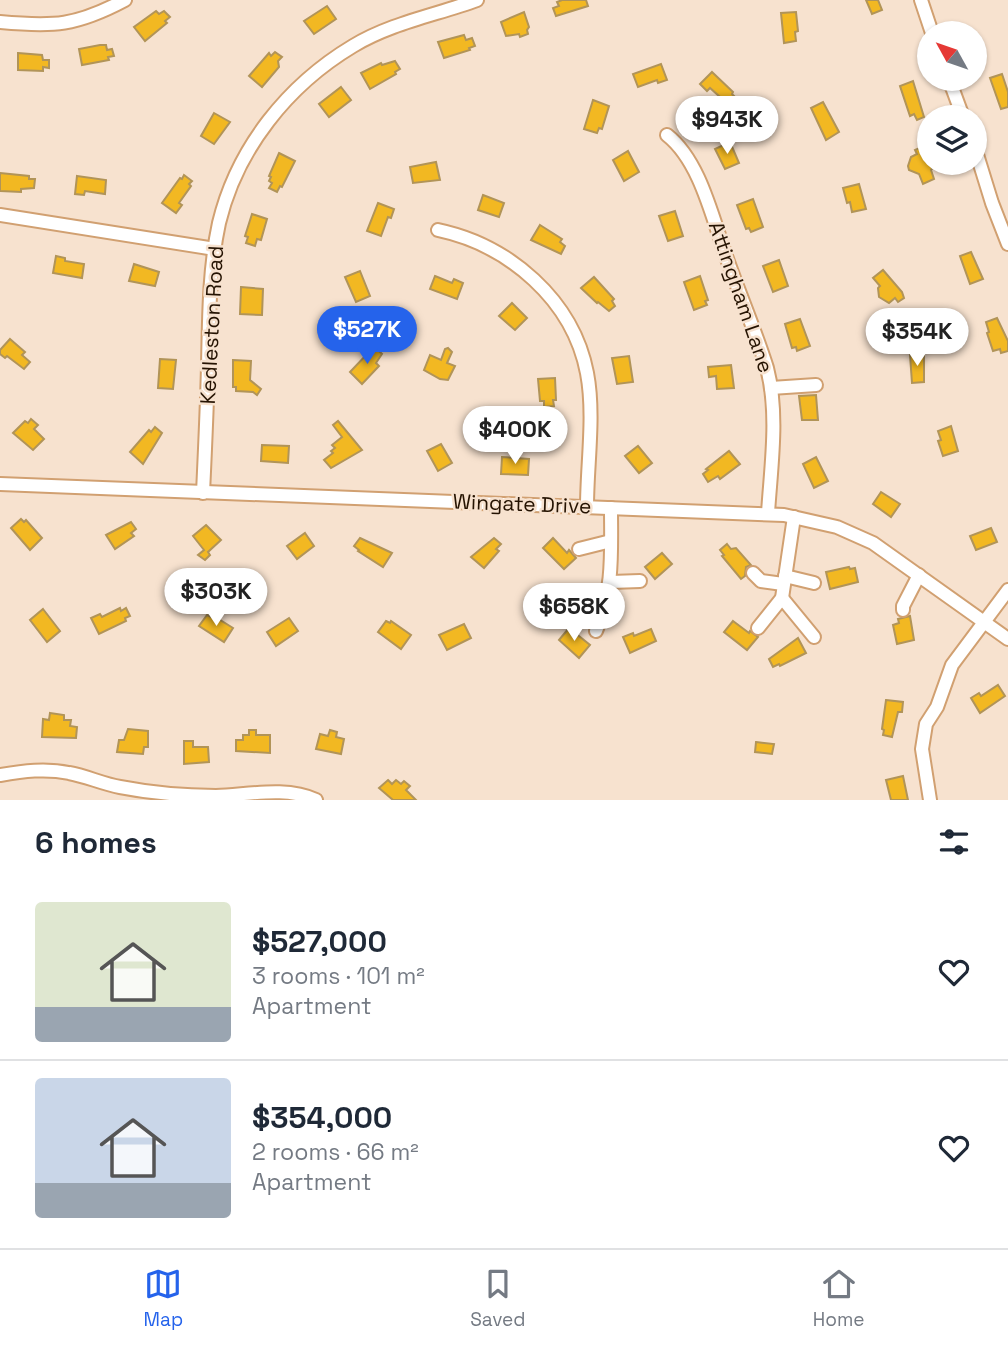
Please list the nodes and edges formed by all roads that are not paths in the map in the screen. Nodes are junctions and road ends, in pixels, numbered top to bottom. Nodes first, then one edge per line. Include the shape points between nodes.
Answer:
1 (125, 0) edge
2 (920, 0) edge
3 (472, 1) edge
4 (928, 21) edge
5 (0, 22) edge
6 (667, 135) dead end
7 (984, 175) edge
8 (0, 215) edge
9 (438, 230) dead end
10 (1008, 244) edge
11 (215, 249) junction
12 (816, 385) dead end
13 (771, 388) junction
14 (0, 484) edge
15 (203, 493) junction
16 (587, 507) junction
17 (611, 508) junction
18 (768, 513) junction
19 (794, 517) junction
20 (611, 541) junction
21 (579, 549) dead end
22 (753, 573) dead end
23 (919, 575) junction
24 (784, 580) junction
25 (640, 581) dead end
26 (611, 582) junction
27 (814, 583) dead end
28 (1008, 590) edge
29 (782, 597) junction
30 (904, 610) dead end
31 (984, 621) junction
32 (758, 628) dead end
33 (596, 631) dead end
34 (814, 637) dead end
35 (1008, 639) edge
36 (0, 775) edge
37 (316, 800) edge
38 (930, 800) edge

1 - 5 street via 99,14 57,25
2 - 4 street
3 - 11 street, Kedleston Road via 384,30 318,69 291,94 248,152 232,185
6 - 13 street, Attingham Lane via 680,147 709,205
7 - 10 street
8 - 11 street
9 - 16 street via 506,258 536,282 567,319 580,346 590,399
11 - 15 street, Kedleston Road
12 - 13 street
13 - 18 street, Attingham Lane
14 - 15 street, Wingate Drive
15 - 16 street, Wingate Drive
16 - 17 street, Wingate Drive
17 - 18 street, Wingate Drive
17 - 20 street
18 - 19 street, Wingate Drive
19 - 23 street, Wingate Drive via 859,535
19 - 24 street
20 - 21 street
20 - 26 street
22 - 24 street via 761,581
23 - 30 street
23 - 31 street, Wingate Drive
24 - 27 street
24 - 29 street
25 - 26 street
26 - 33 street
28 - 31 street
29 - 32 street
29 - 34 street
31 - 35 street, Wingate Drive
31 - 38 street via 952,665 926,724 922,749
36 - 37 street via 56,770 161,793 278,793

